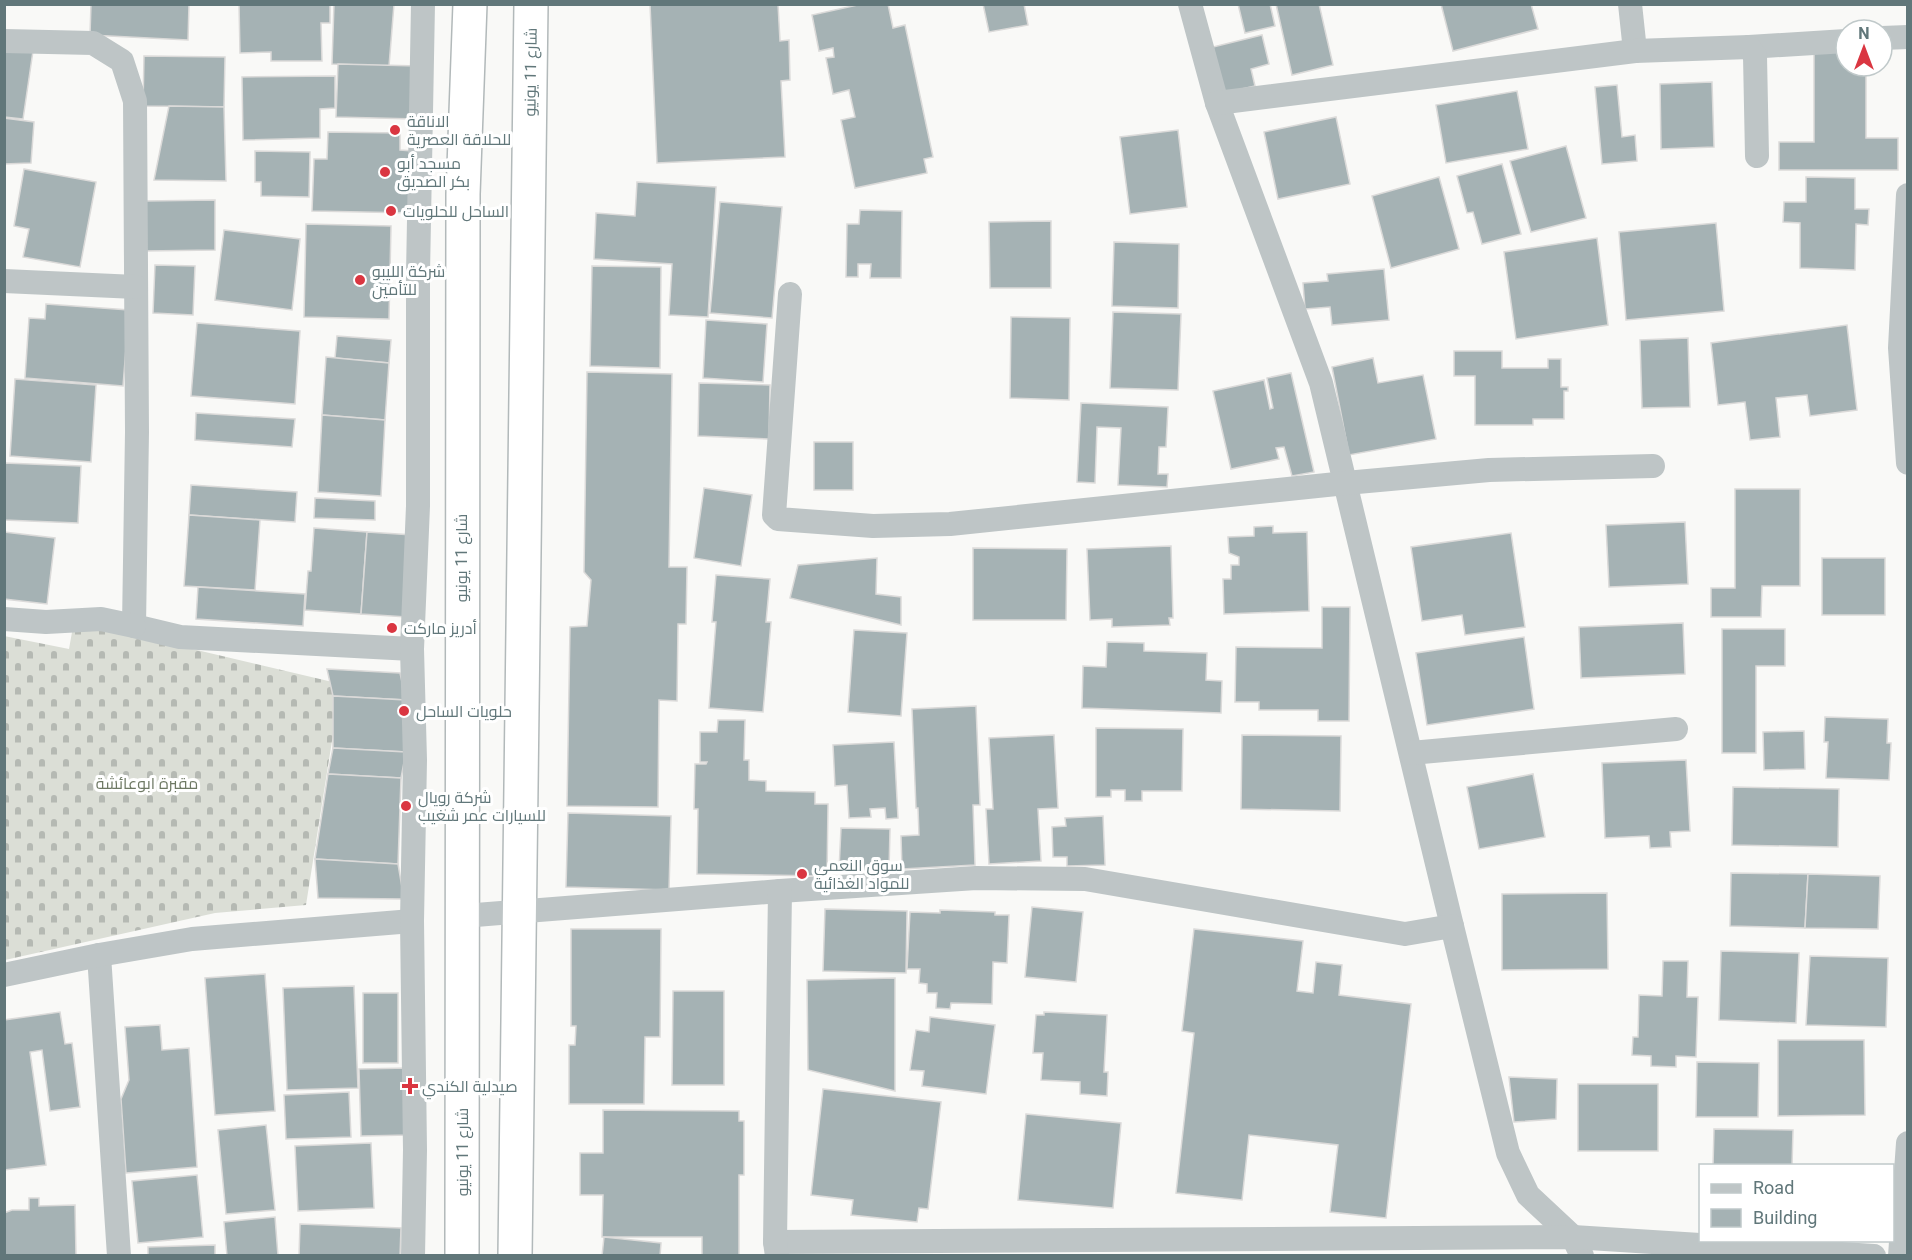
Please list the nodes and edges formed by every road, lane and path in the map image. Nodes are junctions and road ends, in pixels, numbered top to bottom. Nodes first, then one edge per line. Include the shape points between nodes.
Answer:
1 (423, 4) edge
2 (470, 4) edge
3 (531, 4) edge
4 (1190, 4) edge
5 (1630, 4) edge
6 (4, 41) edge
7 (1834, 42) edge
8 (1749, 47) junction
9 (1635, 51) junction
10 (1217, 103) junction
11 (1756, 156) dead end
12 (1908, 195) edge
13 (4, 281) edge
14 (136, 287) junction
15 (790, 294) dead end
16 (1908, 463) edge
17 (1653, 466) dead end
18 (1346, 483) junction
19 (4, 619) edge
20 (134, 626) junction
21 (412, 650) junction
22 (1676, 729) dead end
23 (1411, 753) junction
24 (780, 891) junction
25 (519, 912) junction
26 (463, 916) junction
27 (412, 921) junction
28 (1452, 926) junction
29 (99, 955) junction
30 (4, 975) edge
31 (1908, 1143) edge
32 (1577, 1246) edge
33 (776, 1249) edge
34 (1771, 1252) edge
35 (119, 1256) edge
36 (413, 1256) edge
37 (462, 1256) edge
38 (515, 1256) edge
39 (1874, 1256) edge
40 (1900, 1256) edge

1 - 21 street via 418,506
2 - 26 highway, شارع 11 يونيو via 463,194
3 - 25 highway, شارع 11 يونيو
4 - 10 street
5 - 9 street
6 - 14 street via 93,43 122,61 135,101
7 - 8 street
8 - 9 street
8 - 11 street via 1755,56
9 - 10 street
10 - 18 street via 1321,383
12 - 16 street via 1900,348
13 - 14 street
14 - 20 street
15 - 18 street via 774,515 778,519 873,526 950,524
17 - 18 street via 1489,470
18 - 23 street
19 - 20 street via 101,619
20 - 21 street via 180,637
21 - 27 street
22 - 23 street
23 - 28 street
24 - 25 street
24 - 28 street via 976,878 1085,879 1405,934
24 - 33 street
25 - 26 street
25 - 38 highway, شارع 11 يونيو
26 - 37 highway, شارع 11 يونيو
27 - 29 street via 192,939
27 - 36 street
28 - 32 street via 1508,1153 1528,1195
29 - 30 street
29 - 35 street
31 - 40 street
32 - 33 street
32 - 34 street
34 - 39 street

